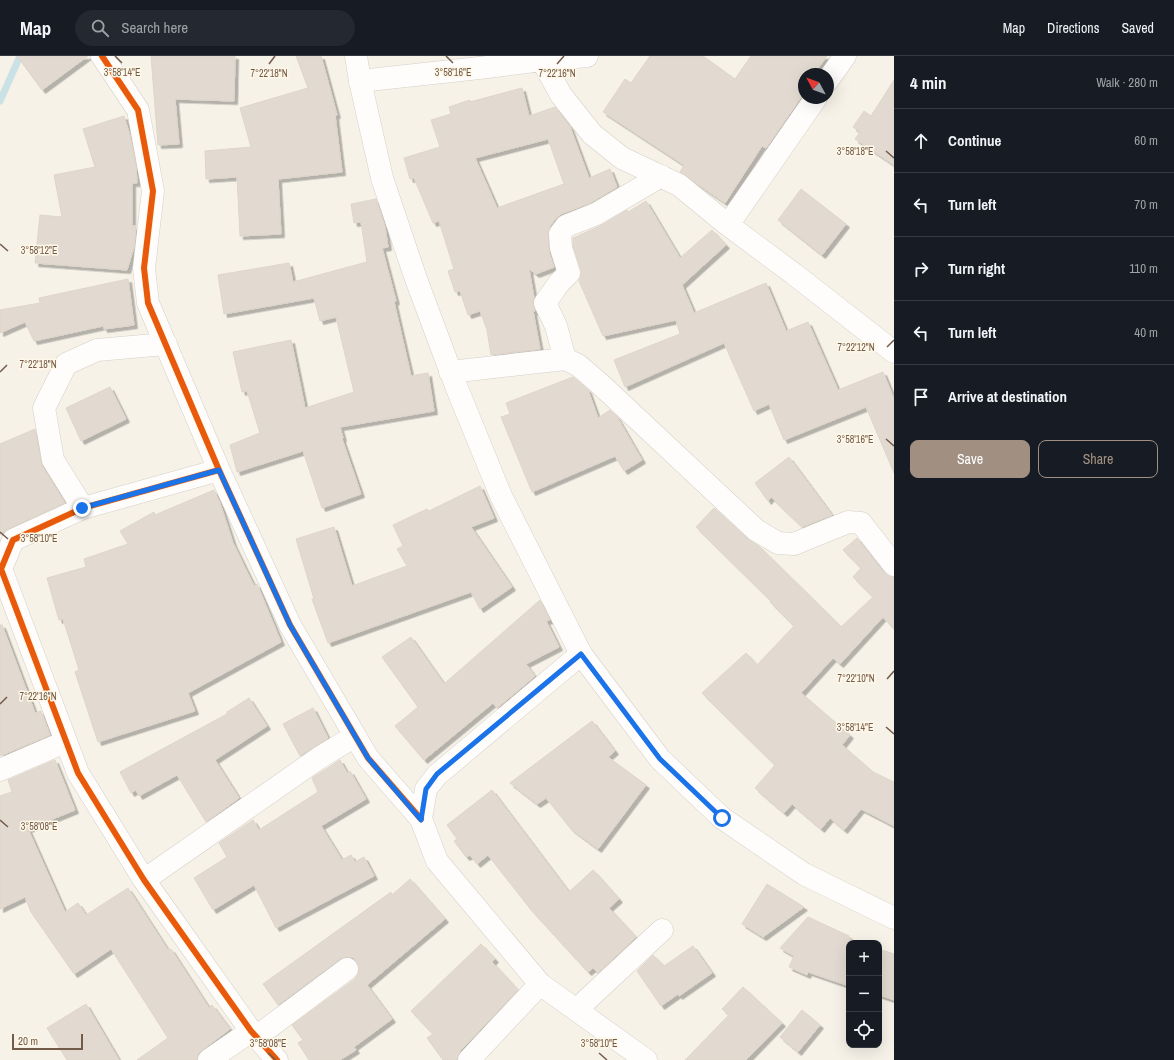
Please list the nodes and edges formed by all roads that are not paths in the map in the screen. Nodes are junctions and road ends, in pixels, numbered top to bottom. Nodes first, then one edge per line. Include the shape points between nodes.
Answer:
1 (102, 56) edge
2 (356, 56) edge
3 (587, 56) edge
4 (845, 56) edge
5 (542, 60) junction
6 (834, 72) edge
7 (360, 81) junction
8 (812, 104) edge
9 (661, 176) junction
10 (728, 225) junction
11 (166, 344) junction
12 (894, 352) edge
13 (565, 359) junction
14 (450, 372) junction
15 (219, 470) junction
16 (82, 508) junction
17 (894, 565) edge
18 (581, 654) junction
19 (355, 736) junction
20 (66, 742) junction
21 (0, 770) edge
22 (421, 820) junction
23 (144, 880) junction
24 (894, 918) edge
25 (662, 930) dead end
26 (347, 969) dead end
27 (540, 984) junction
28 (577, 1009) junction
29 (253, 1034) junction
30 (209, 1060) edge
31 (277, 1060) edge
32 (469, 1060) edge
33 (646, 1060) edge

1 - 11 street via 138,110 153,190 144,268 148,303
2 - 7 street
3 - 5 street
4 - 6 street
5 - 7 street
5 - 9 street via 561,95 592,134 622,158
7 - 14 street via 382,178
8 - 10 street
9 - 10 street via 679,185
9 - 13 street via 596,214 566,226 560,234 569,273 545,303 556,326
10 - 12 street
11 - 15 street
11 - 16 street via 97,350 66,364 44,408 53,460
13 - 14 street
13 - 17 street via 578,365 599,383 756,530 778,543 794,544 848,522 861,523
14 - 18 street via 501,496
15 - 16 street
15 - 19 street via 290,625
16 - 20 street via 13,540 0,569
18 - 22 street via 437,774 426,789
18 - 24 street via 660,759 722,818 804,874
19 - 22 street via 368,758
19 - 23 street via 319,758
20 - 21 street
20 - 23 street via 78,773
22 - 27 street via 437,861
23 - 29 street
25 - 28 street
26 - 29 street
27 - 28 street
27 - 32 street
28 - 33 street
29 - 30 street
29 - 31 street

